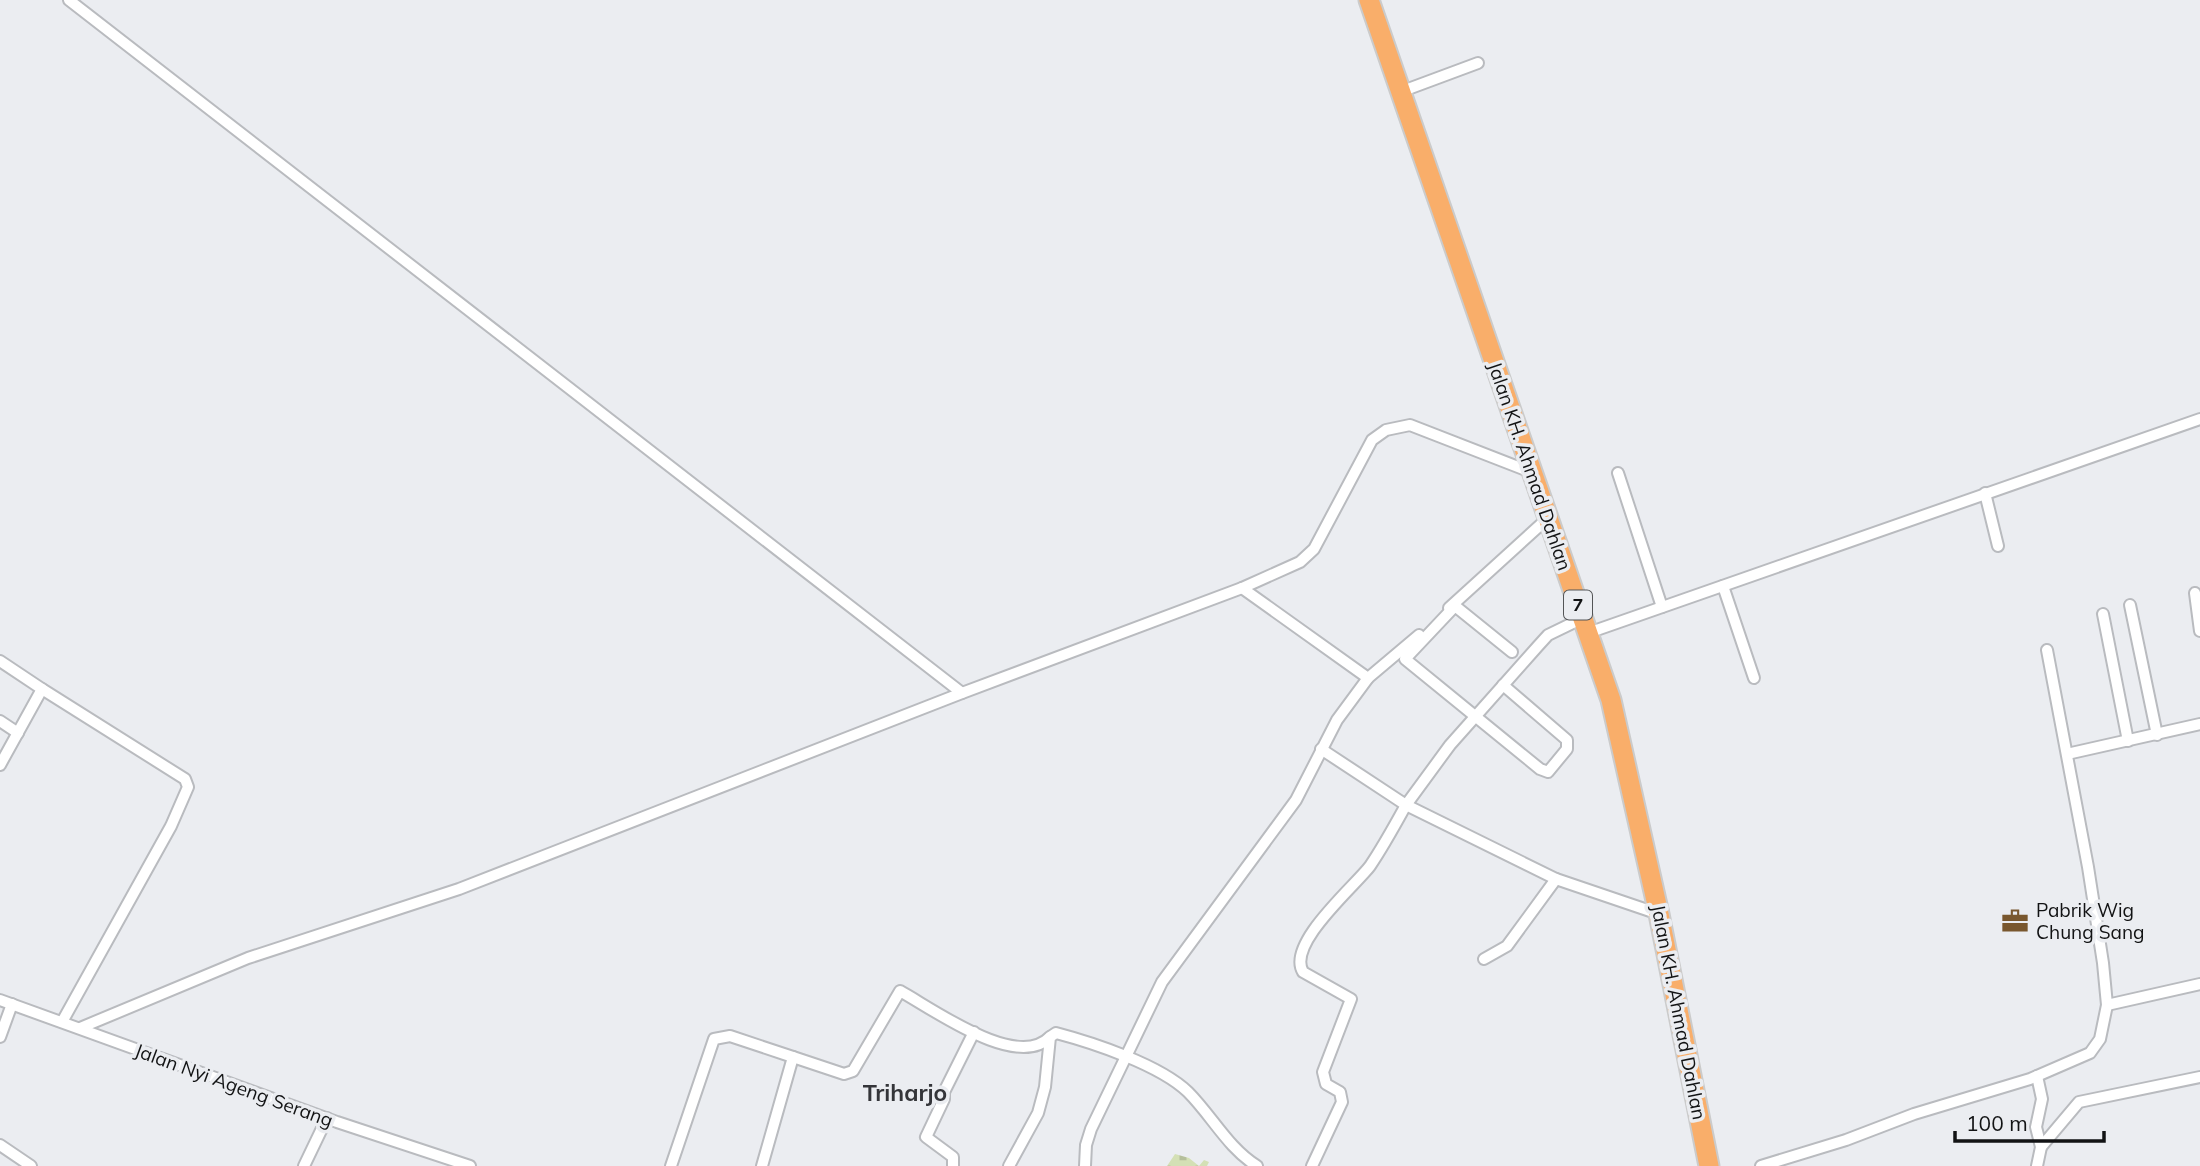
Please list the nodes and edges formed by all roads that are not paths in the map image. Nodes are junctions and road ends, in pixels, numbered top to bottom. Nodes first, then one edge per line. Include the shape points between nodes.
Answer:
1 (69, 0) edge
2 (1359, 0) edge
3 (1369, 0) edge
4 (1390, 60) junction
5 (1478, 64) dead end
6 (1403, 91) junction
7 (2200, 419) edge
8 (1532, 472) junction
9 (1618, 472) dead end
10 (1986, 493) junction
11 (1548, 518) junction
12 (1998, 545) dead end
13 (1723, 586) junction
14 (1241, 588) junction
15 (2195, 593) dead end
16 (2130, 605) dead end
17 (1662, 607) junction
18 (2103, 614) dead end
19 (1586, 625) junction
20 (2200, 631) edge
21 (2047, 650) dead end
22 (1513, 652) dead end
23 (0, 661) edge
24 (1367, 678) junction
25 (1754, 678) dead end
26 (1503, 685) junction
27 (42, 689) junction
28 (962, 693) junction
29 (1475, 717) junction
30 (0, 722) edge
31 (2200, 724) edge
32 (18, 733) junction
33 (2157, 735) junction
34 (2128, 741) junction
35 (1321, 749) junction
36 (2067, 754) junction
37 (0, 765) edge
38 (1406, 805) junction
39 (1556, 879) junction
40 (1659, 914) junction
41 (1484, 959) dead end
42 (2200, 984) edge
43 (0, 1000) edge
44 (12, 1004) junction
45 (2107, 1005) junction
46 (62, 1022) junction
47 (80, 1028) junction
48 (974, 1032) junction
49 (0, 1037) edge
50 (1050, 1037) junction
51 (793, 1057) junction
52 (1124, 1058) junction
53 (2037, 1076) junction
54 (2200, 1077) edge
55 (327, 1118) junction
56 (0, 1145) edge
57 (2041, 1146) junction
58 (433, 1154) junction
59 (955, 1165) edge
60 (31, 1166) edge
61 (304, 1166) edge
62 (428, 1166) edge
63 (470, 1166) edge
64 (671, 1166) edge
65 (762, 1166) edge
66 (1009, 1166) edge
67 (1085, 1166) edge
68 (1257, 1166) edge
69 (1312, 1166) edge
70 (1709, 1166) edge
71 (1761, 1166) edge
72 (2037, 1166) edge

1 - 28 street
2 - 4 highway, Jalan KH. Ahmad Dahlan / 7
3 - 4 highway, Jalan KH. Ahmad Dahlan / 7
4 - 6 highway, Jalan KH. Ahmad Dahlan / 7
5 - 6 street
6 - 8 highway, Jalan KH. Ahmad Dahlan / 7
7 - 10 street
8 - 11 highway, Jalan KH. Ahmad Dahlan / 7
8 - 14 street via 1410,425 1395,426 1372,440 1308,557
9 - 17 street
10 - 12 street
10 - 13 street
11 - 19 highway, Jalan KH. Ahmad Dahlan / 7
11 - 24 street
13 - 17 street
13 - 25 street
14 - 24 street
14 - 28 street
15 - 20 street
16 - 33 street
17 - 19 street
18 - 34 street
19 - 26 street via 1548,635
19 - 40 highway, Jalan KH. Ahmad Dahlan / 7 via 1611,700
21 - 36 street
22 - 29 street via 1455,606 1405,659
23 - 27 street
24 - 35 street
26 - 29 street
26 - 29 street via 1567,740 1567,749 1551,770 1540,769
27 - 32 street
27 - 46 street via 185,779 188,787
28 - 47 street via 459,889 248,958
29 - 38 street
30 - 32 street
31 - 33 street
32 - 37 street
33 - 34 street
34 - 36 street
35 - 38 street
35 - 52 street via 1296,800 1162,982
36 - 45 street
38 - 39 street
38 - 69 street via 1369,867 1317,924 1301,959 1303,972 1351,999 1323,1072 1326,1084 1340,1092 1342,1102
39 - 40 street
39 - 41 street via 1507,946
40 - 70 highway, Jalan KH. Ahmad Dahlan / 7
42 - 45 street
43 - 44 street, Jalan Nyi Ageng Serang
44 - 46 street, Jalan Nyi Ageng Serang
44 - 49 street
45 - 53 street via 2102,1033 2090,1053
46 - 47 street, Jalan Nyi Ageng Serang
47 - 55 street, Jalan Nyi Ageng Serang
48 - 50 street via 1014,1048 1038,1046
48 - 51 street via 900,991 853,1071 844,1074
48 - 59 street via 926,1138 953,1157
50 - 52 street via 1061,1034
50 - 66 street via 1038,1113
51 - 64 street via 730,1036 715,1039
51 - 65 street
52 - 67 street via 1091,1129
52 - 68 street via 1171,1079 1188,1092 1236,1149
53 - 57 street via 2042,1099 2036,1131
53 - 71 street
54 - 57 street via 2079,1102
55 - 58 street, Jalan Nyi Ageng Serang
55 - 61 street
56 - 60 street
57 - 72 street
58 - 62 street
58 - 63 street, Jalan Nyi Ageng Serang

